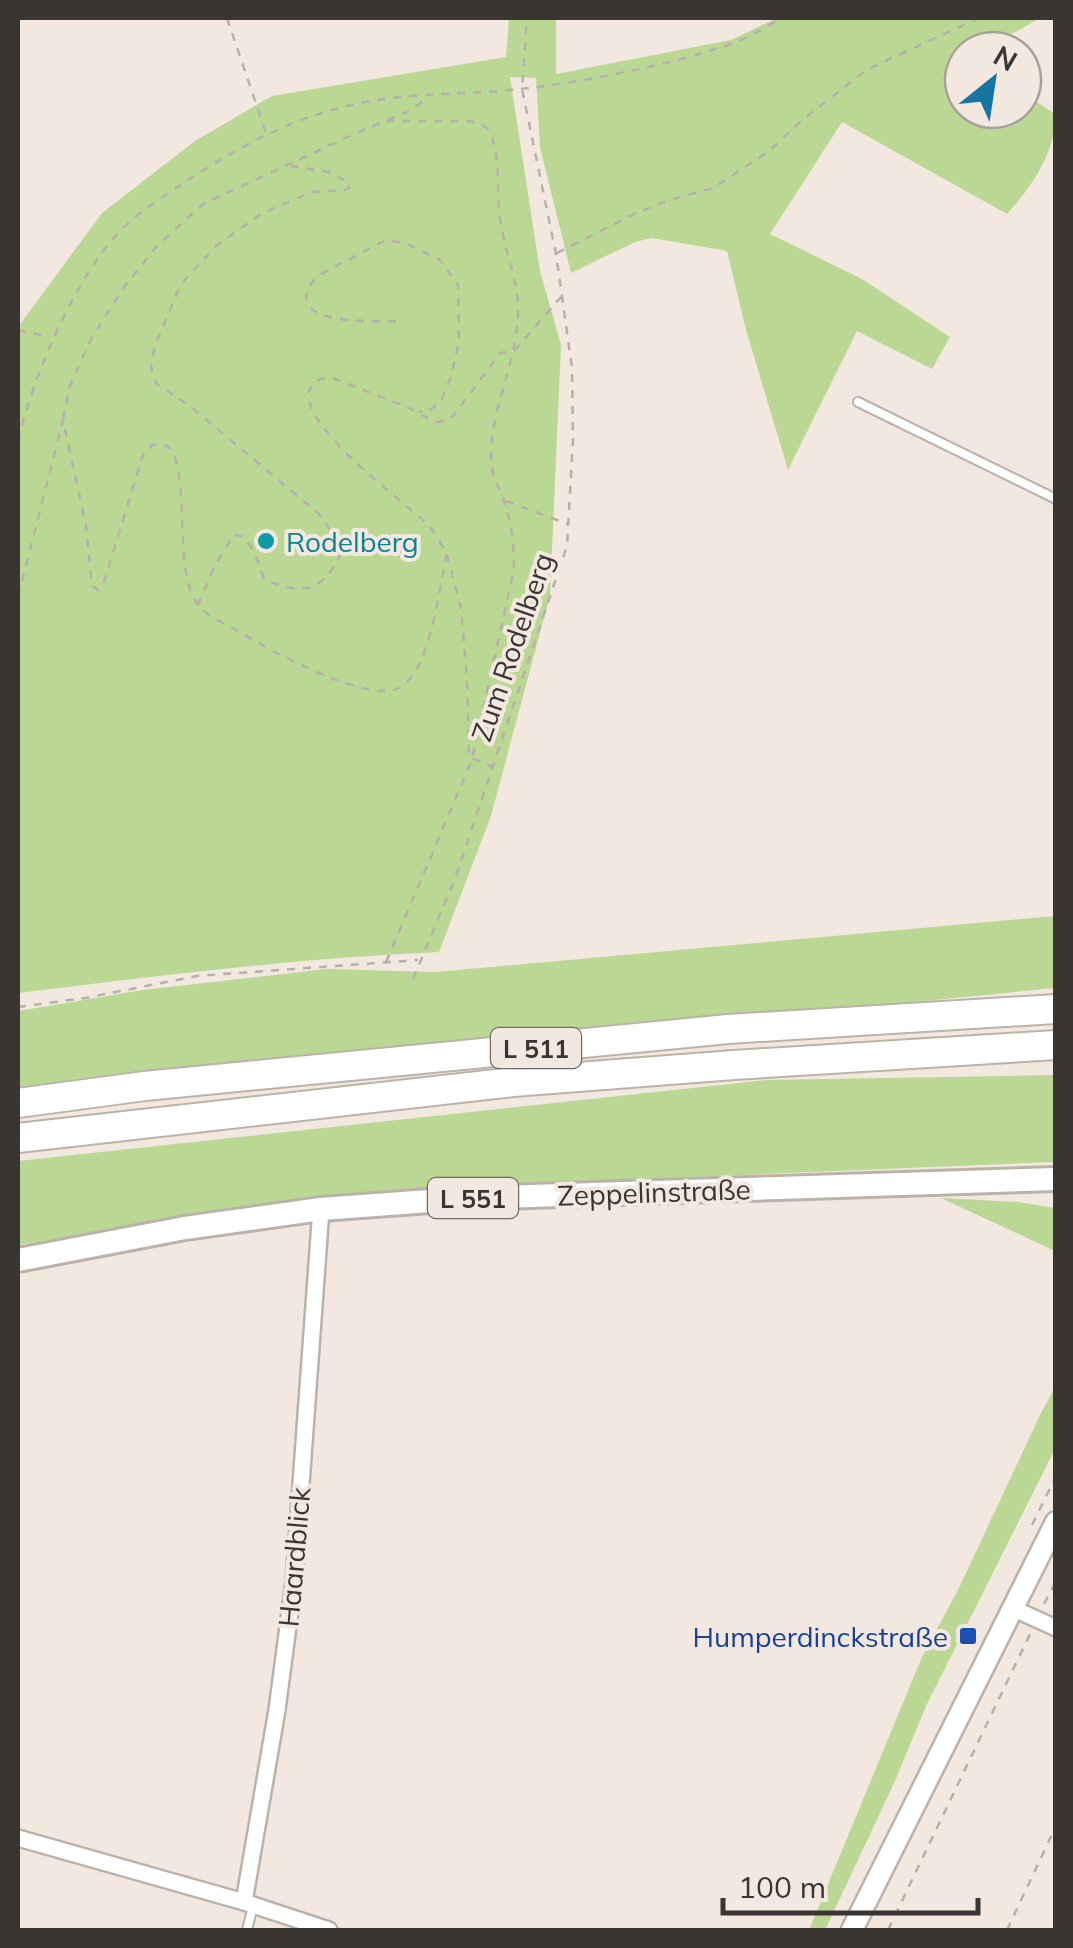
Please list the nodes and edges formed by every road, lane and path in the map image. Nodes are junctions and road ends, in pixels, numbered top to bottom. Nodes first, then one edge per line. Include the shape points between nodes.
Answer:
1 (227, 18) edge
2 (527, 18) edge
3 (782, 18) edge
4 (979, 18) edge
5 (522, 89) junction
6 (433, 95) junction
7 (386, 121) junction
8 (266, 133) junction
9 (286, 165) junction
10 (556, 254) junction
11 (561, 297) junction
12 (396, 322) dead end
13 (18, 330) edge
14 (54, 338) junction
15 (514, 351) junction
16 (858, 402) dead end
17 (418, 413) junction
18 (63, 420) junction
19 (18, 441) edge
20 (1056, 499) edge
21 (504, 500) junction
22 (569, 524) junction
23 (447, 553) junction
24 (18, 597) edge
25 (198, 605) junction
26 (472, 760) junction
27 (493, 767) junction
28 (420, 960) junction
29 (386, 962) junction
30 (413, 979) dead end
31 (18, 1007) edge
32 (1056, 1009) edge
33 (1056, 1045) edge
34 (18, 1103) edge
35 (18, 1138) edge
36 (1056, 1179) edge
37 (321, 1209) junction
38 (18, 1260) edge
39 (1056, 1522) edge
40 (1056, 1581) edge
41 (1012, 1608) junction
42 (1037, 1620) junction
43 (1056, 1628) edge
44 (1056, 1826) edge
45 (18, 1838) edge
46 (248, 1904) junction
47 (247, 1930) edge
48 (329, 1930) edge
49 (852, 1930) edge
50 (888, 1930) edge
51 (1007, 1930) edge

1 - 8 path
2 - 5 path, Zum Rodelberg
3 - 5 path via 732,44
4 - 10 path via 868,69 713,188 636,213
5 - 6 path
5 - 10 path, Zum Rodelberg
6 - 7 path
6 - 8 path via 359,104
7 - 9 path
7 - 15 path via 478,122 491,134 519,306
8 - 14 path via 120,232 82,283
9 - 18 path via 203,204 157,246 91,338
9 - 25 path via 328,172 349,188 311,192 262,214 216,246 181,284 151,366 156,383 319,514 339,557 325,581 299,589 264,579 249,544 234,535
10 - 11 path, Zum Rodelberg
11 - 15 path
11 - 22 path, Zum Rodelberg via 572,368
12 - 17 path via 328,318 310,307 306,294 317,276 386,240 439,259 458,285 460,342 441,400
13 - 14 path
14 - 19 path
15 - 17 path via 500,353 446,421
15 - 21 path via 491,440 494,481
16 - 20 lane
17 - 23 path via 332,378 309,389 315,418 340,448 429,525
18 - 24 path
18 - 25 path via 92,586 103,585 144,452 158,442 173,452 189,590
21 - 22 path
21 - 26 path via 514,569
22 - 27 path, Zum Rodelberg via 568,546
23 - 25 path via 428,642 399,689 334,680 272,652
23 - 26 path via 461,608
26 - 27 path
26 - 29 path
27 - 28 path, Zum Rodelberg
28 - 29 path
28 - 30 path, Zum Rodelberg
29 - 31 path via 197,976
32 - 34 highway, L 511 via 728,1029
33 - 35 highway, L 511 via 513,1082
36 - 37 main road, Zeppelinstraße / L 551
37 - 38 main road, Zeppelinstraße / L 551
37 - 46 street, Haardblick via 294,1581
39 - 41 main road
40 - 42 path
41 - 42 street
41 - 49 main road
42 - 43 street
42 - 50 path
44 - 51 path
45 - 46 street
46 - 47 lane
46 - 48 street

